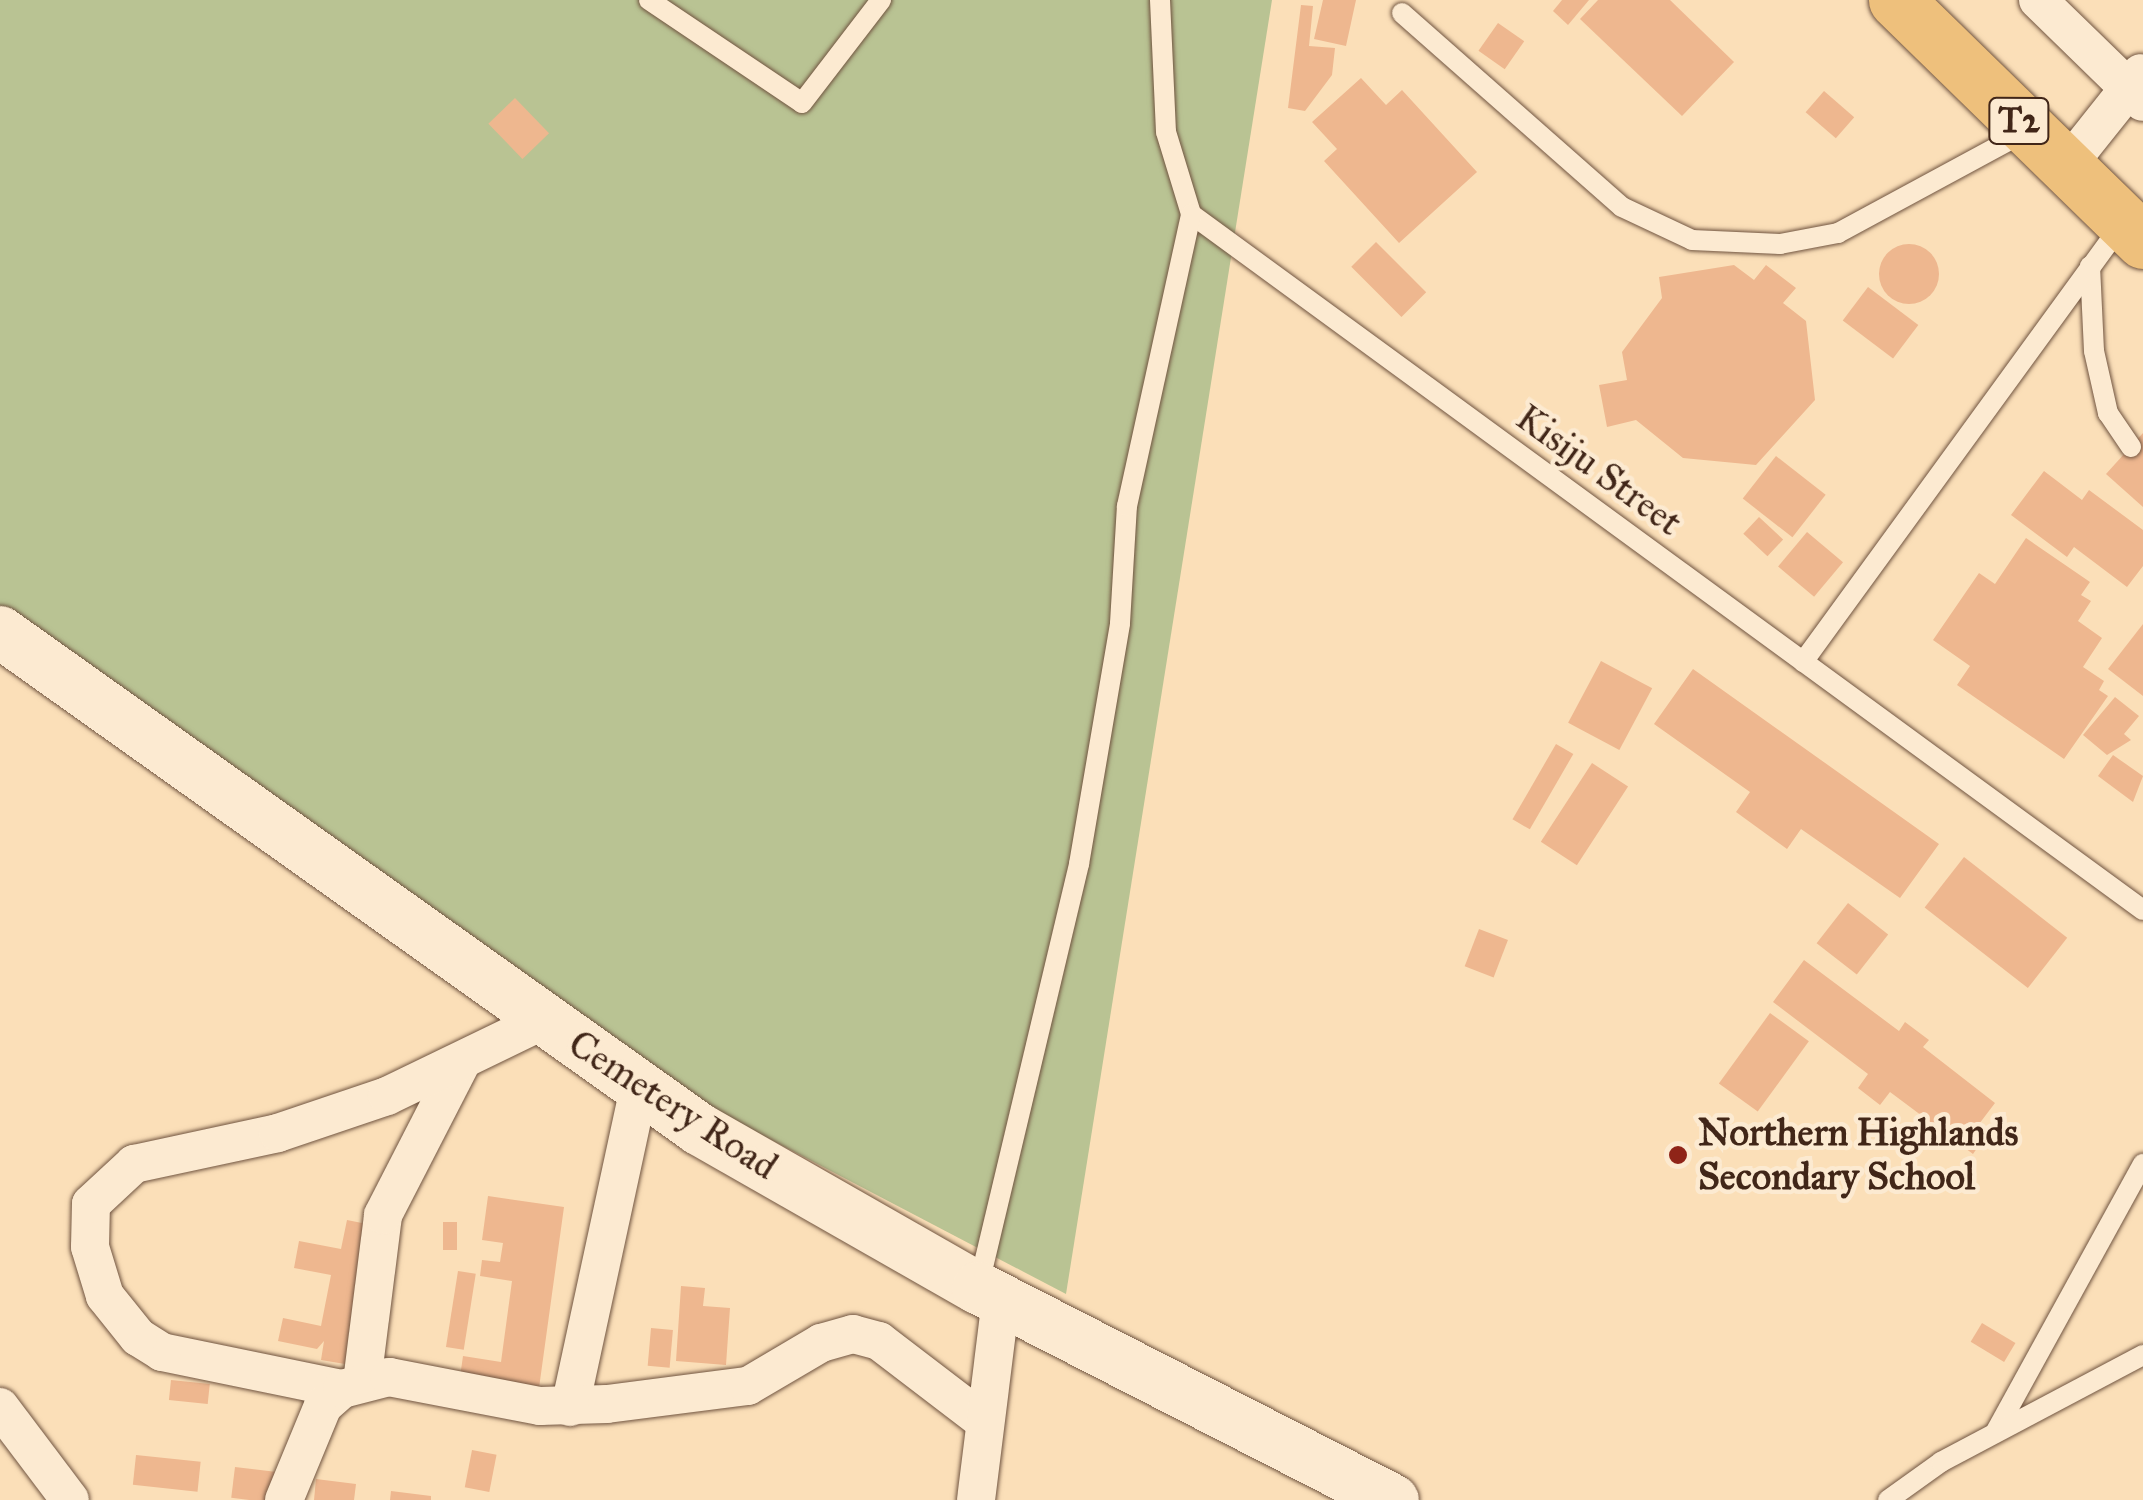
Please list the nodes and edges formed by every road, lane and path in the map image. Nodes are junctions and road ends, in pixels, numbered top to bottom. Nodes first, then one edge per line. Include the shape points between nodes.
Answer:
1 (649, 0) edge
2 (881, 0) edge
3 (1160, 0) edge
4 (1896, 0) edge
5 (2038, 0) edge
6 (1402, 13) dead end
7 (2137, 86) edge
8 (2048, 148) junction
9 (1191, 214) junction
10 (2133, 232) edge
11 (2090, 266) junction
12 (2131, 447) dead end
13 (0, 632) edge
14 (1803, 662) junction
15 (2143, 910) edge
16 (544, 1020) junction
17 (461, 1063) junction
18 (639, 1087) junction
19 (2143, 1164) edge
20 (990, 1294) junction
21 (2143, 1355) edge
22 (352, 1385) junction
23 (0, 1407) edge
24 (570, 1407) junction
25 (986, 1422) junction
26 (1996, 1431) junction
27 (70, 1500) edge
28 (284, 1500) edge
29 (976, 1500) edge
30 (1393, 1500) edge
31 (1888, 1500) edge

1 - 2 lane via 802,104
3 - 9 lane via 1166,132
4 - 8 highway, T2
5 - 7 street
6 - 8 lane via 1622,206 1692,240 1780,244 1838,232
7 - 8 street
8 - 10 highway, T2
9 - 14 lane, Kisiju Street
9 - 20 lane via 1127,506 1120,624 1079,864
10 - 11 lane
11 - 12 lane via 2094,351 2108,413
11 - 14 lane
13 - 16 main road, Cemetery Road
14 - 15 lane, Kisiju Street
16 - 17 street
16 - 18 main road, Cemetery Road
17 - 22 street via 384,1215
17 - 22 street via 278,1133 134,1164 91,1204 90,1247 105,1296 138,1337 162,1352
18 - 20 main road, Cemetery Road
18 - 24 street
19 - 26 lane
20 - 25 street
20 - 30 main road, Cemetery Road
21 - 26 lane
22 - 24 street via 411,1379
22 - 28 street via 311,1427
23 - 27 street
24 - 25 street via 737,1389 854,1334 878,1341
25 - 29 street
26 - 31 lane

